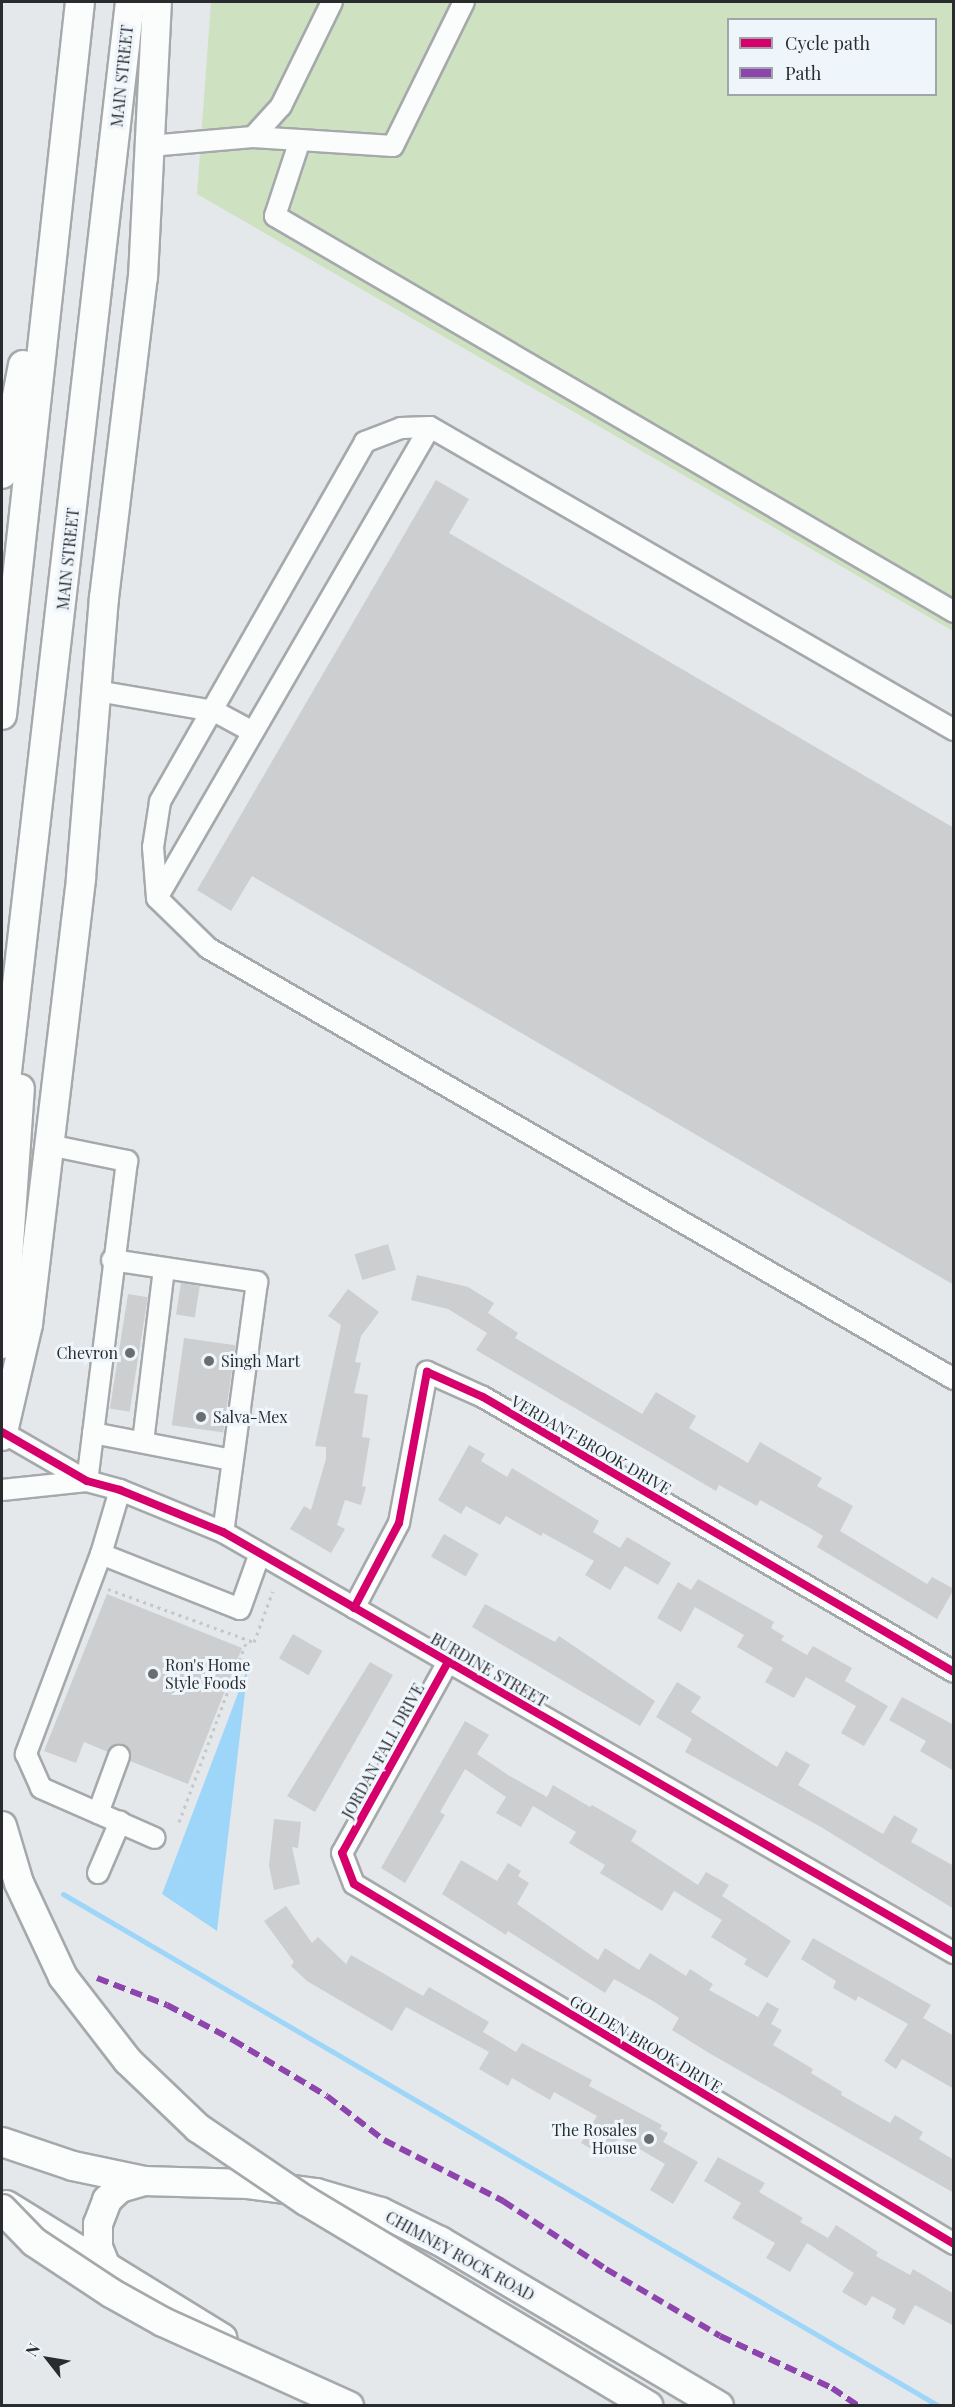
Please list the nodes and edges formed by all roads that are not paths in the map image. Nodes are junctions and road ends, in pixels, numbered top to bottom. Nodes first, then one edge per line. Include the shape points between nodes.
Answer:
1 (80, 2) edge
2 (130, 2) edge
3 (157, 2) edge
4 (332, 2) edge
5 (464, 2) edge
6 (253, 137) junction
7 (300, 140) junction
8 (150, 146) junction
9 (60, 178) junction
10 (430, 427) junction
11 (2, 474) edge
12 (18, 559) junction
13 (2, 586) edge
14 (954, 612) edge
15 (97, 691) junction
16 (214, 711) junction
17 (2, 715) edge
18 (954, 730) edge
19 (253, 732) junction
20 (36, 843) junction
21 (157, 898) junction
22 (2, 1115) edge
23 (49, 1145) junction
24 (112, 1260) junction
25 (164, 1268) junction
26 (2, 1344) edge
27 (954, 1379) edge
28 (2, 1421) edge
29 (93, 1433) junction
30 (143, 1442) junction
31 (232, 1460) junction
32 (87, 1481) junction
33 (2, 1490) edge
34 (120, 1490) junction
35 (223, 1532) junction
36 (260, 1553) junction
37 (102, 1554) junction
38 (354, 1608) junction
39 (448, 1662) junction
40 (954, 1672) edge
41 (119, 1756) dead end
42 (98, 1813) junction
43 (120, 1822) junction
44 (2, 1826) edge
45 (155, 1838) dead end
46 (342, 1853) joint
47 (98, 1873) dead end
48 (954, 1953) edge
49 (2, 2142) edge
50 (144, 2181) junction
51 (2, 2203) edge
52 (2, 2209) edge
53 (954, 2244) edge
54 (106, 2267) junction
55 (333, 2406) edge
56 (349, 2406) edge
57 (648, 2406) edge
58 (718, 2406) edge

1 - 9 highway
2 - 20 highway, MAIN STREET
3 - 8 highway
4 - 6 street via 281,106
5 - 7 street via 393,146
6 - 7 street
6 - 8 street
7 - 14 street via 275,216
8 - 15 highway via 143,277
9 - 11 highway
9 - 12 highway
10 - 16 street via 401,428 365,442
10 - 18 street
10 - 19 street
12 - 13 highway
12 - 17 highway
15 - 16 street
15 - 23 highway via 81,877
16 - 19 street
16 - 21 street via 160,802 153,847
19 - 21 street
20 - 22 highway, MAIN STREET
20 - 26 highway
21 - 27 street via 208,948
23 - 24 street via 127,1161
23 - 28 highway via 28,1324
24 - 25 street
24 - 29 street
25 - 30 street
25 - 31 street via 257,1282
28 - 32 street, BURDINE STREET
29 - 30 street
29 - 32 street
30 - 31 street
31 - 35 street
32 - 33 street, BURDINE STREET
32 - 34 street, BURDINE STREET
34 - 35 street, BURDINE STREET
34 - 37 street
35 - 36 street, BURDINE STREET
36 - 37 street via 240,1609
36 - 38 street, BURDINE STREET
37 - 42 street via 26,1754 41,1788
38 - 39 street, BURDINE STREET
38 - 40 street, VERDANT BROOK DRIVE via 399,1523 427,1372 483,1397
39 - 46 street, JORDAN FALL DRIVE
39 - 48 street, BURDINE STREET
41 - 42 street
42 - 43 street
43 - 45 street
43 - 47 street
44 - 57 highway, bridge via 18,1882 63,1977 128,2061 198,2128 306,2201
46 - 53 street, GOLDEN BROOK DRIVE via 354,1884
49 - 50 highway, CHIMNEY ROCK ROAD via 72,2166
50 - 54 highway via 120,2188 107,2200 98,2224 98,2247
50 - 58 highway, CHIMNEY ROCK ROAD via 248,2184 316,2193 381,2212 440,2241
51 - 54 highway
52 - 56 highway, bridge via 34,2242 111,2293 163,2322
54 - 55 highway

